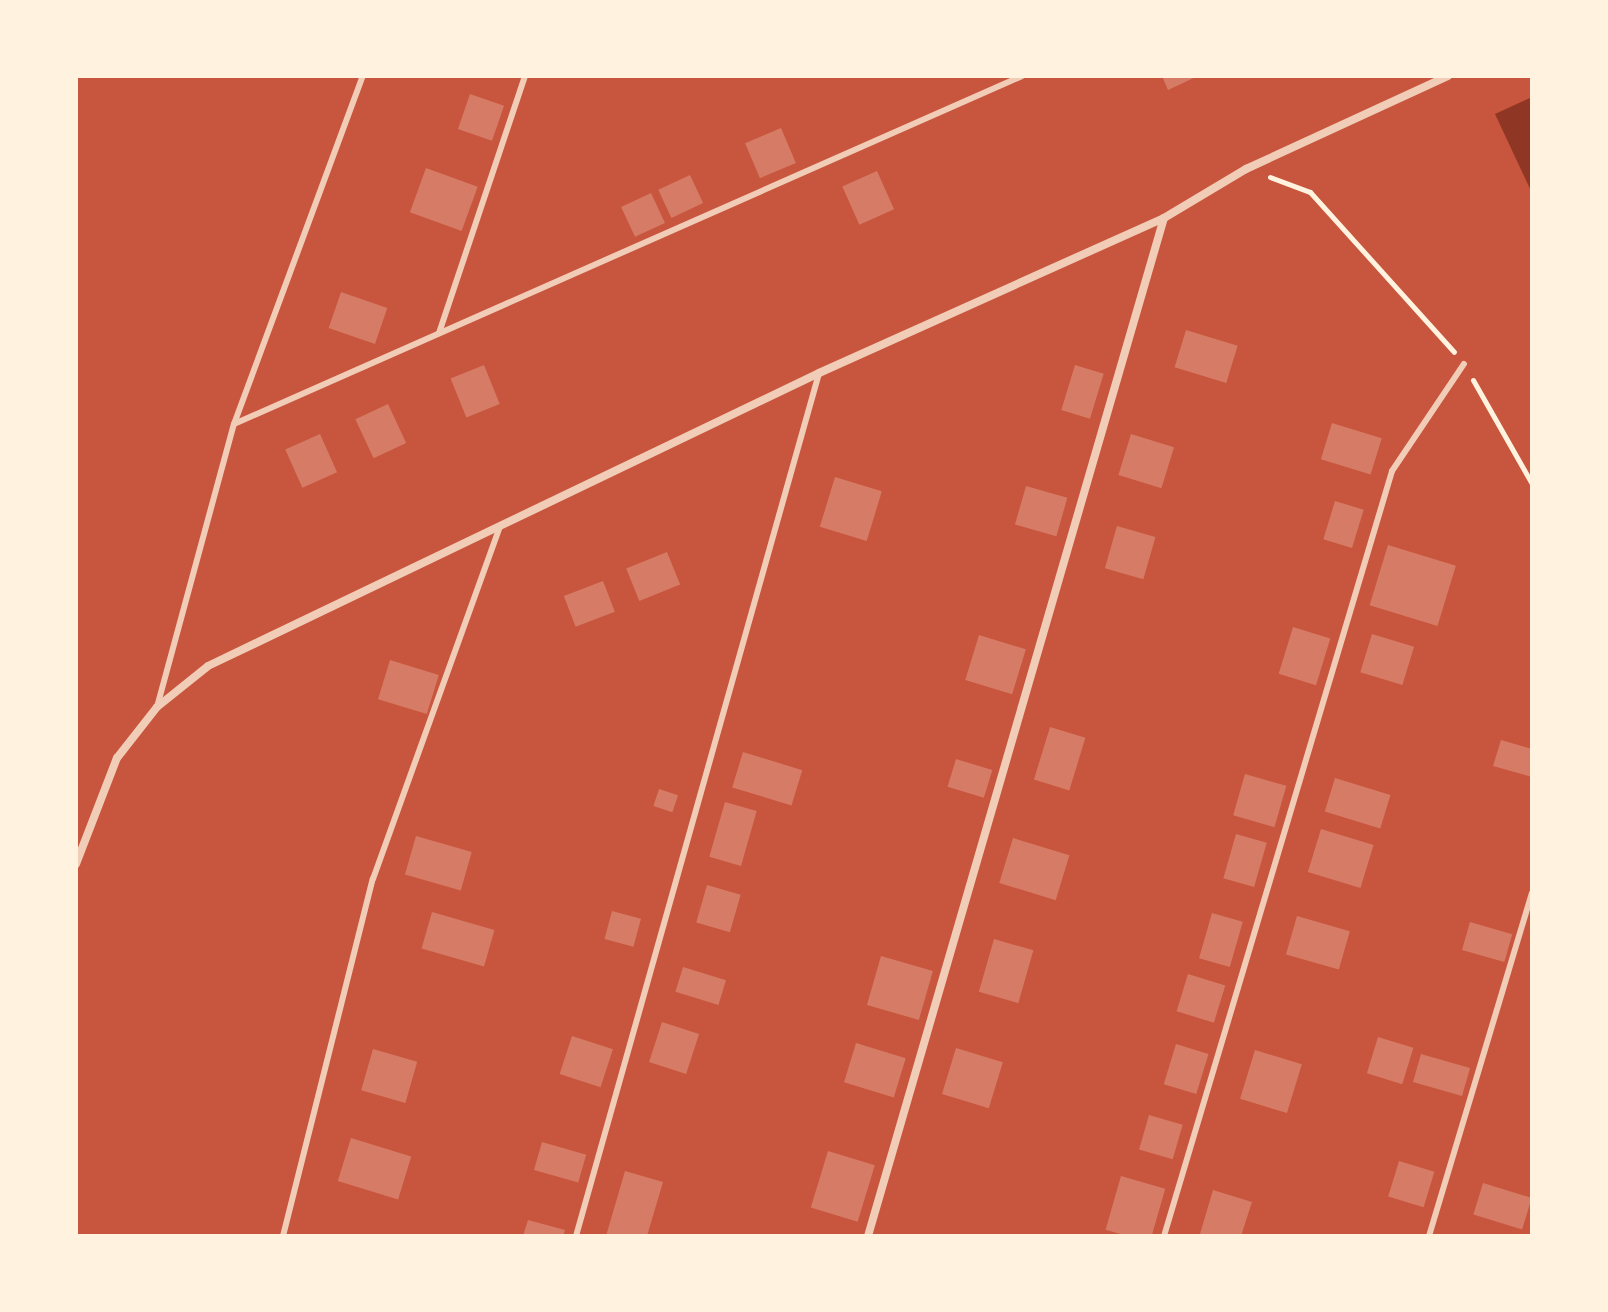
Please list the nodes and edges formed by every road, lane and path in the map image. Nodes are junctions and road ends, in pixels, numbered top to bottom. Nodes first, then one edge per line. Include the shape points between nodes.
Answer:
1 (363, 76) edge
2 (525, 76) edge
3 (1022, 76) edge
4 (1448, 76) edge
5 (1246, 169) junction
6 (1164, 218) junction
7 (439, 333) junction
8 (1464, 364) junction
9 (819, 373) junction
10 (234, 424) junction
11 (1532, 484) edge
12 (500, 526) junction
13 (157, 707) junction
14 (76, 864) edge
15 (1532, 893) edge
16 (283, 1236) edge
17 (576, 1236) edge
18 (868, 1236) edge
19 (1164, 1236) edge
20 (1429, 1236) edge

1 - 10 lane
2 - 7 lane
3 - 7 lane
4 - 5 street
5 - 6 street
5 - 8 path via 1310,192
6 - 9 street
6 - 18 street
7 - 10 lane
8 - 11 path
8 - 19 lane via 1392,471
9 - 12 street
9 - 17 lane
10 - 13 lane
12 - 13 street via 208,666
12 - 16 lane via 373,879
13 - 14 street via 117,758
15 - 20 lane

